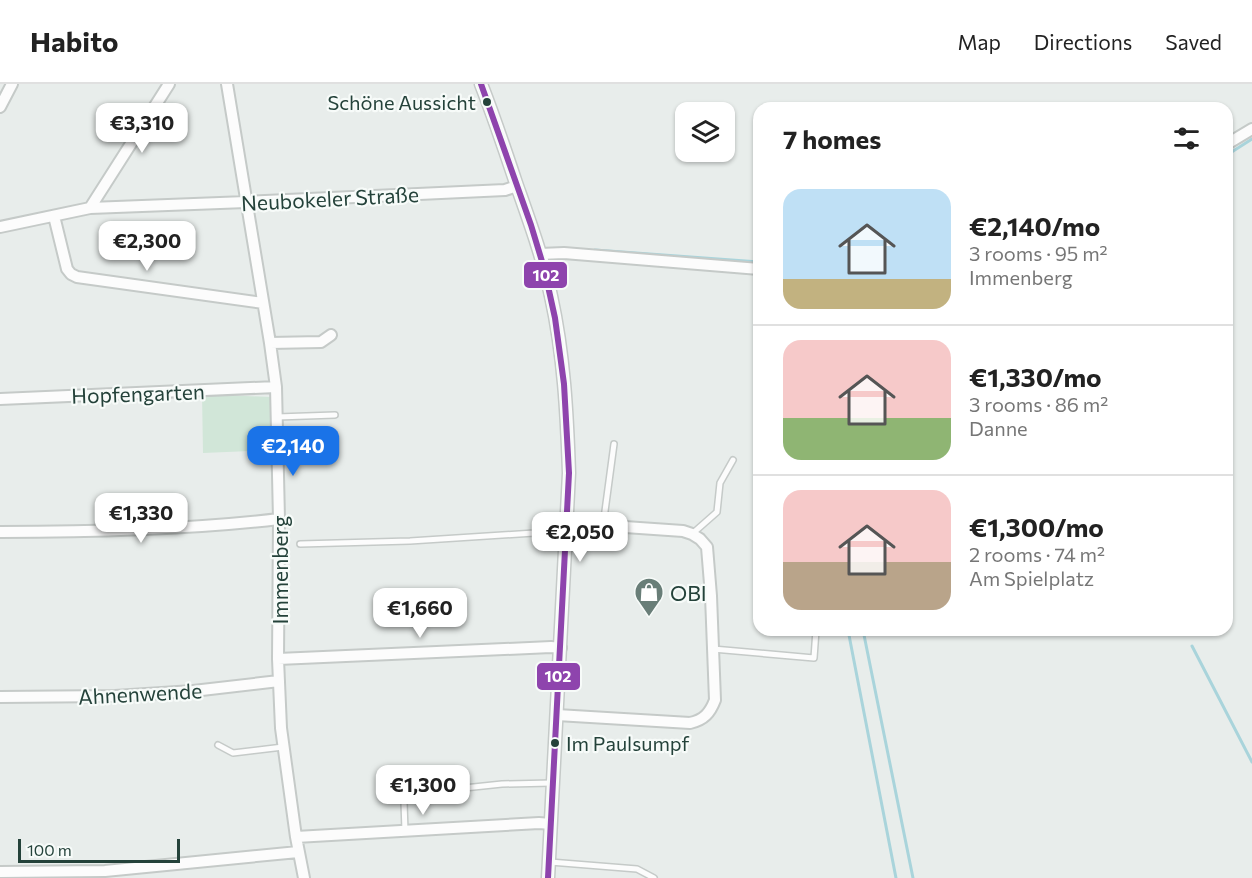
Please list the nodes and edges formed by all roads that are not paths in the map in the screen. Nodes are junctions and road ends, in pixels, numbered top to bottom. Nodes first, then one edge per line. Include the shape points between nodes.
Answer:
1 (12, 84) edge
2 (169, 84) edge
3 (227, 84) edge
4 (481, 84) edge
5 (0, 107) edge
6 (1252, 129) edge
7 (1233, 140) edge
8 (517, 186) junction
9 (246, 202) junction
10 (90, 208) junction
11 (54, 216) junction
12 (0, 227) edge
13 (540, 254) junction
14 (753, 269) edge
15 (263, 303) junction
16 (331, 335) dead end
17 (270, 343) junction
18 (276, 387) junction
19 (0, 399) edge
20 (335, 415) dead end
21 (277, 417) junction
22 (614, 444) dead end
23 (733, 460) dead end
24 (279, 519) junction
25 (567, 523) junction
26 (603, 526) junction
27 (0, 532) edge
28 (692, 534) junction
29 (300, 544) dead end
30 (816, 636) edge
31 (561, 648) junction
32 (713, 649) junction
33 (278, 659) junction
34 (279, 681) junction
35 (0, 697) edge
36 (557, 715) junction
37 (218, 745) dead end
38 (283, 747) junction
39 (552, 783) junction
40 (551, 824) junction
41 (405, 831) junction
42 (296, 837) junction
43 (298, 852) junction
44 (549, 862) junction
45 (0, 872) edge
46 (304, 878) edge
47 (548, 878) edge
48 (654, 878) edge

1 - 5 street
2 - 10 street
3 - 9 street, Immenberg
4 - 8 street
6 - 7 street
8 - 9 street, Neubokeler Straße via 505,190
8 - 13 street
9 - 10 street, Neubokeler Straße
9 - 15 street, Immenberg
10 - 11 street, Neubokeler Straße
11 - 12 street, Neubokeler Straße
11 - 15 street via 67,269 77,277
13 - 14 street
13 - 25 street via 552,297 565,379
15 - 17 street, Immenberg
16 - 17 street via 321,342
17 - 18 street, Immenberg
18 - 19 street, Hopfengarten
18 - 21 street, Immenberg
20 - 21 lane
21 - 24 street, Immenberg
22 - 26 lane
23 - 28 lane via 720,483 717,512
24 - 27 street via 224,526
24 - 33 street, Immenberg
25 - 26 street
25 - 29 lane via 534,533
25 - 31 street
26 - 28 street
28 - 32 street via 707,547 709,556
30 - 32 lane via 814,658
31 - 33 street
31 - 36 street
32 - 36 street via 715,700 711,711 699,722
33 - 34 street, Immenberg
34 - 35 street, Ahnenwende via 193,692
34 - 38 street, Immenberg
36 - 39 street
37 - 38 lane via 233,753
38 - 42 street, Immenberg
39 - 40 street
39 - 41 lane via 417,793 404,802
40 - 41 street
40 - 44 street
41 - 42 street
42 - 43 street, Immenberg
43 - 45 street via 105,871
43 - 46 street, Immenberg
44 - 47 street
44 - 48 lane via 637,869

